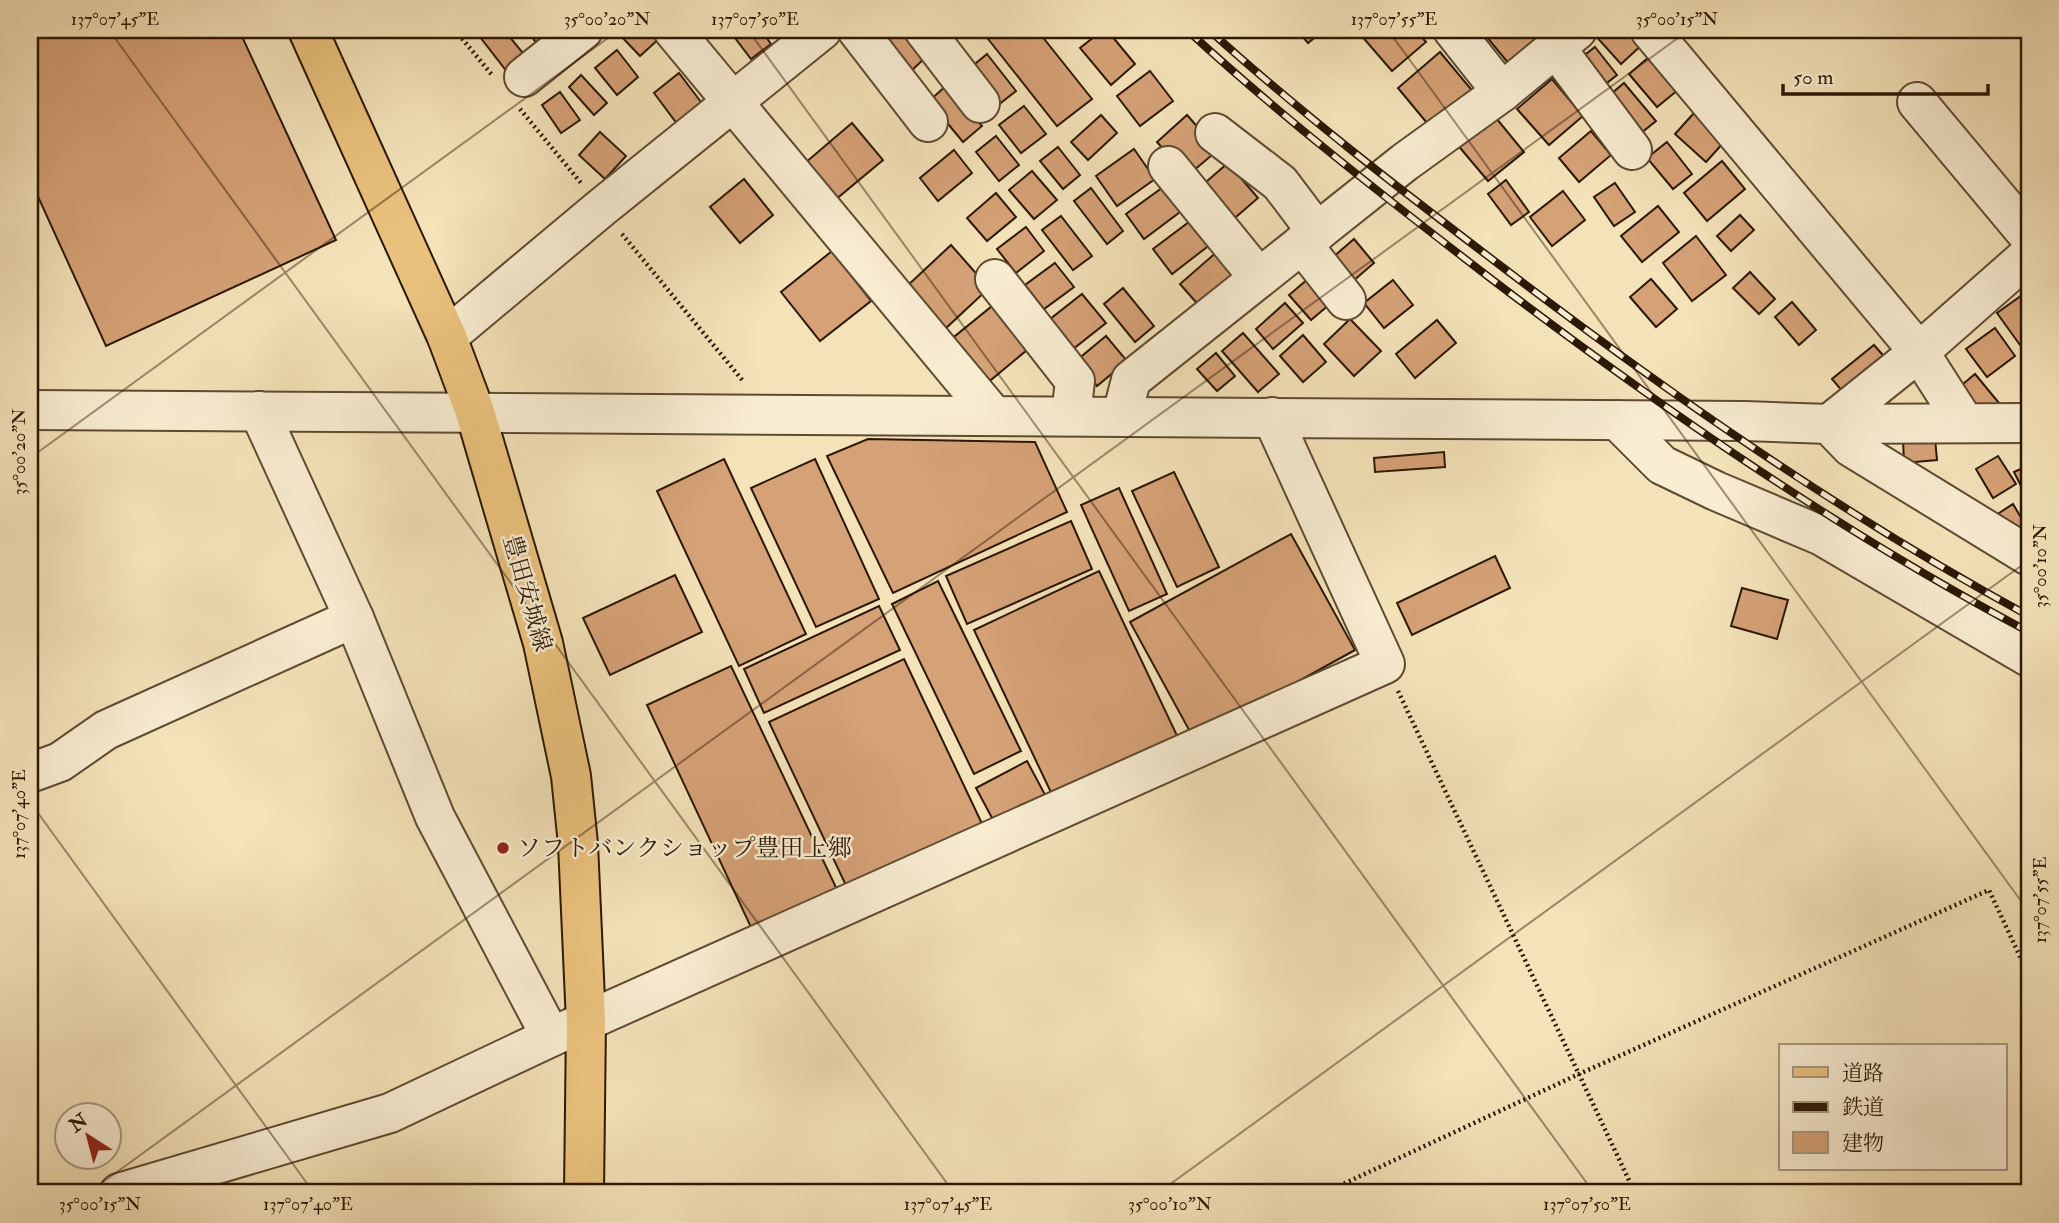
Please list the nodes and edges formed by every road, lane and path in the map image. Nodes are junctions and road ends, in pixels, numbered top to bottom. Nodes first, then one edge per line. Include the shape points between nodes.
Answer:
1 (308, 30) edge
2 (583, 30) edge
3 (673, 30) edge
4 (822, 30) edge
5 (858, 30) edge
6 (924, 30) edge
7 (1453, 30) edge
8 (1650, 30) edge
9 (1567, 39) edge
10 (524, 77) dead end
11 (1502, 92) junction
12 (732, 102) junction
13 (1917, 102) dead end
14 (980, 103) dead end
15 (929, 122) dead end
16 (1215, 132) dead end
17 (1632, 150) dead end
18 (1168, 166) dead end
19 (2029, 236) edge
20 (1309, 238) junction
21 (2029, 255) edge
22 (1259, 278) junction
23 (995, 279) dead end
24 (1346, 300) dead end
25 (447, 337) junction
26 (1919, 352) junction
27 (30, 410) edge
28 (259, 411) junction
29 (475, 412) junction
30 (992, 414) junction
31 (1071, 415) junction
32 (1122, 415) junction
33 (1272, 417) junction
34 (1617, 420) junction
35 (1964, 422) junction
36 (2029, 423) edge
37 (1829, 424) junction
38 (2029, 556) edge
39 (354, 618) junction
40 (2029, 657) edge
41 (1385, 664) junction
42 (30, 773) edge
43 (2029, 976) edge
44 (586, 1022) junction
45 (551, 1037) junction
46 (1579, 1074) junction
47 (225, 1179) edge
48 (119, 1193) edge
49 (584, 1193) edge
50 (1324, 1193) edge
51 (1635, 1193) edge

1 - 25 main road, 豊田安城線
2 - 10 street
3 - 12 street
4 - 12 street
5 - 15 street
6 - 14 street
7 - 11 street
8 - 26 street via 1688,90
9 - 11 street
9 - 17 street
11 - 20 street
12 - 25 street
12 - 30 street
13 - 19 street
16 - 20 street via 1280,183
18 - 22 street
20 - 22 street
20 - 24 street
21 - 26 street
22 - 32 street via 1130,380
23 - 31 street via 1075,381
25 - 29 main road, 豊田安城線
26 - 35 street
26 - 37 street
27 - 28 street
28 - 29 street
28 - 39 street
29 - 30 street
29 - 44 main road, 豊田安城線 via 543,643 571,776
30 - 31 street
31 - 32 street
32 - 33 street
33 - 34 street
33 - 41 street
34 - 37 street
34 - 40 street via 1662,464 1822,536
35 - 36 street
35 - 37 street
37 - 38 street via 1851,447
39 - 42 street via 106,730 60,762
39 - 45 street via 435,817
41 - 44 street
41 - 46 path
43 - 46 path via 1989,890
44 - 45 street
44 - 49 main road, 豊田安城線
45 - 47 street via 390,1113
46 - 50 path
46 - 51 path
47 - 48 street

